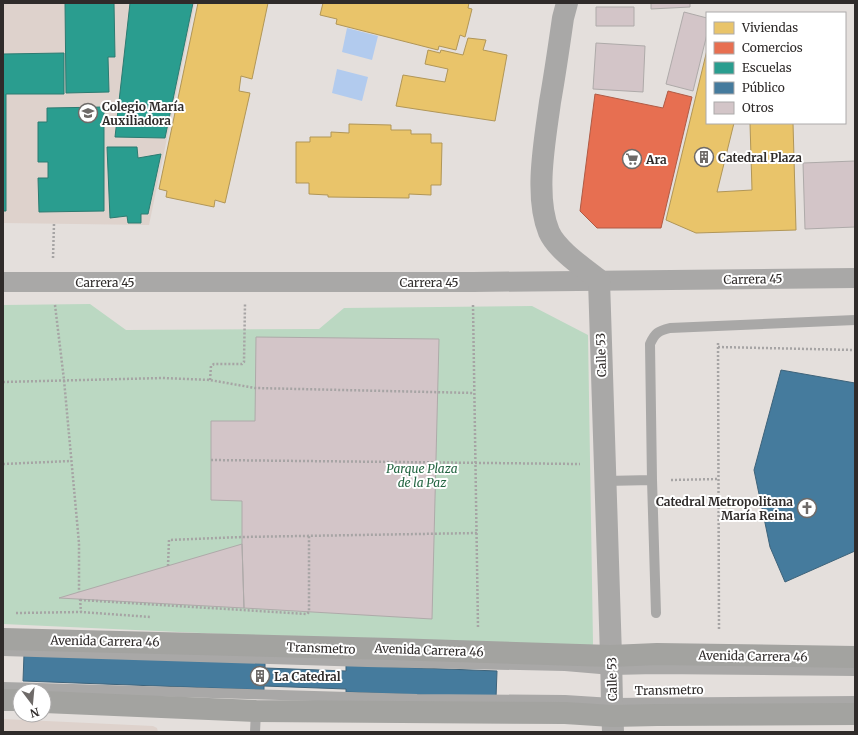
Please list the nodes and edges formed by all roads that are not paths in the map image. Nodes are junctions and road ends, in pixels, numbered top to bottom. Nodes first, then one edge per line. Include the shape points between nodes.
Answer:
1 (567, 3) edge
2 (855, 278) edge
3 (599, 280) junction
4 (3, 282) edge
5 (855, 320) edge
6 (605, 472) junction
7 (652, 480) junction
8 (656, 614) dead end
9 (3, 639) edge
10 (3, 652) edge
11 (855, 657) edge
12 (611, 663) junction
13 (855, 671) edge
14 (3, 687) edge
15 (855, 701) edge
16 (52, 703) edge
17 (855, 714) edge
18 (612, 717) edge
19 (255, 721) edge

1 - 3 street via 543,152 543,210 549,233 560,248
2 - 3 street, Carrera 45
3 - 4 street, Carrera 45
3 - 6 street, Calle 53
5 - 7 lane via 670,328 659,331 650,344
6 - 7 lane
6 - 12 street, Calle 53
7 - 8 lane
9 - 12 main road, Avenida Carrera 46 via 392,649
10 - 12 lane, Transmetro via 565,666
11 - 12 main road, Avenida Carrera 46 via 657,654
12 - 13 lane, Transmetro via 656,669
12 - 18 street, Calle 53
14 - 18 lane, Transmetro via 417,699 565,700
15 - 18 lane, Transmetro
16 - 19 main road
17 - 18 main road
18 - 19 main road via 565,713

